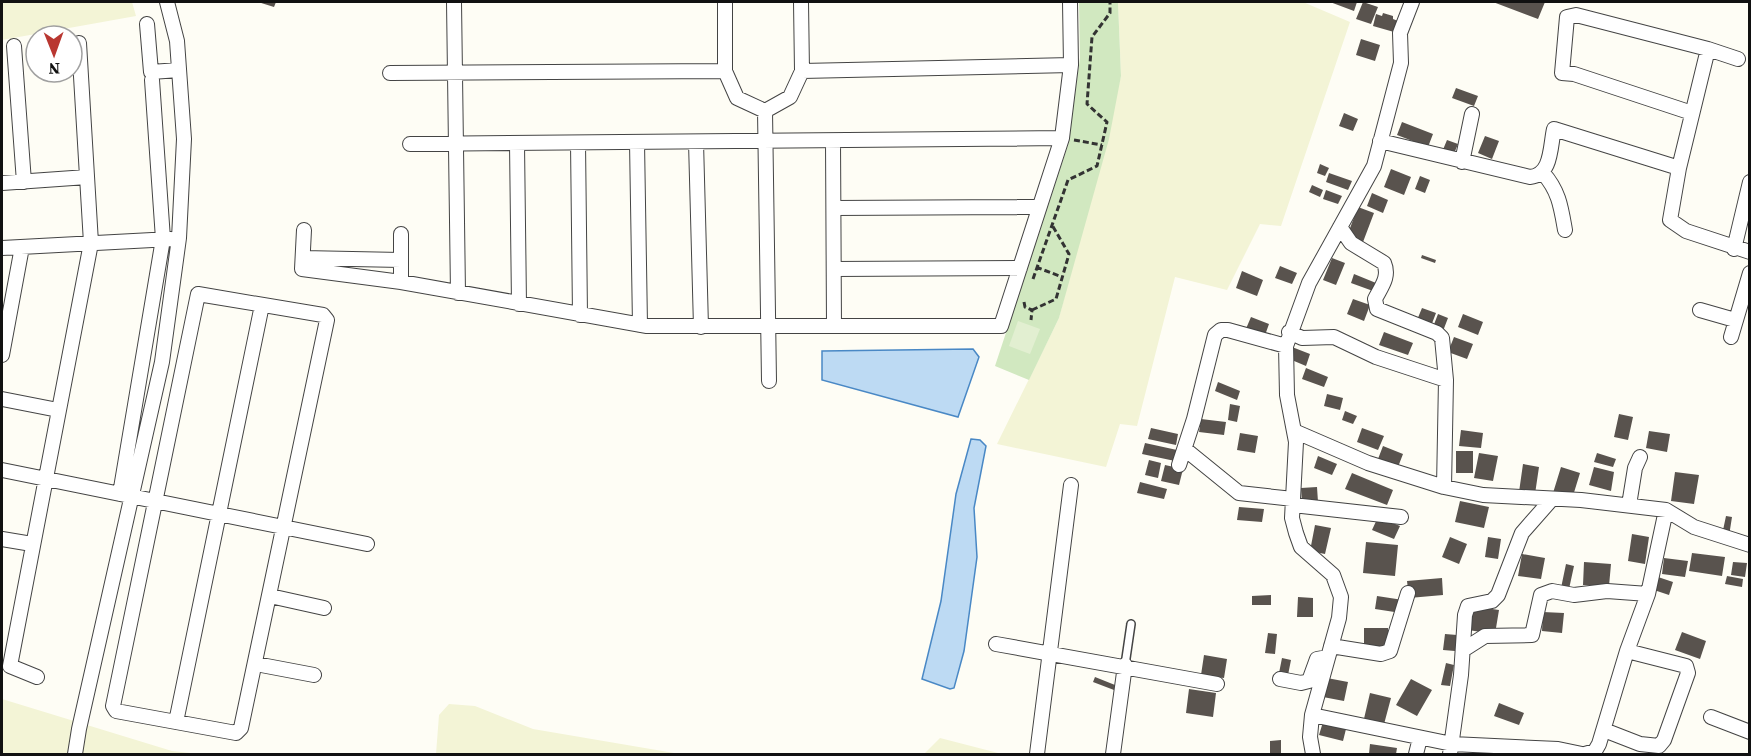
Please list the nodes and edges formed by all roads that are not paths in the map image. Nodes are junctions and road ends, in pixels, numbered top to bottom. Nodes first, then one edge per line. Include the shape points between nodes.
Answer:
1 (166, 2) edge
2 (454, 2) edge
3 (725, 2) edge
4 (801, 2) edge
5 (1070, 2) edge
6 (1412, 2) edge
7 (147, 24) dead end
8 (14, 46) dead end
9 (1708, 49) junction
10 (1738, 59) dead end
11 (1071, 65) junction
12 (179, 70) junction
13 (725, 71) junction
14 (802, 71) junction
15 (390, 73) dead end
16 (456, 73) junction
17 (152, 80) dead end
18 (81, 84) edge
19 (765, 111) junction
20 (1692, 113) junction
21 (1472, 114) dead end
22 (1062, 138) junction
23 (766, 141) junction
24 (833, 141) junction
25 (1380, 141) junction
26 (637, 142) junction
27 (696, 142) junction
28 (578, 143) junction
29 (410, 144) dead end
30 (455, 144) junction
31 (517, 144) junction
32 (1462, 162) junction
33 (1679, 168) junction
34 (1543, 173) junction
35 (87, 177) junction
36 (24, 182) junction
37 (1749, 182) edge
38 (2, 183) edge
39 (1040, 207) junction
40 (834, 208) junction
41 (1340, 227) junction
42 (304, 230) dead end
43 (1565, 230) dead end
44 (400, 234) dead end
45 (179, 238) junction
46 (164, 239) junction
47 (91, 243) junction
48 (22, 247) junction
49 (2, 248) edge
50 (1734, 249) junction
51 (1749, 252) edge
52 (303, 258) junction
53 (401, 260) junction
54 (1021, 265) junction
55 (834, 269) junction
56 (1749, 273) edge
57 (401, 282) junction
58 (458, 293) junction
59 (519, 304) junction
60 (262, 305) junction
61 (1700, 310) dead end
62 (580, 315) junction
63 (1735, 320) junction
64 (640, 325) junction
65 (767, 326) junction
66 (834, 326) junction
67 (700, 327) junction
68 (1289, 332) junction
69 (1731, 337) dead end
70 (1286, 346) junction
71 (2, 355) edge
72 (1446, 380) junction
73 (769, 381) dead end
74 (2, 399) edge
75 (58, 410) junction
76 (1294, 431) junction
77 (1186, 450) junction
78 (1640, 457) dead end
79 (1179, 465) dead end
80 (2, 470) edge
81 (45, 479) junction
82 (1071, 485) dead end
83 (1444, 488) junction
84 (127, 495) junction
85 (1551, 500) junction
86 (157, 502) junction
87 (1293, 502) junction
88 (1629, 505) junction
89 (1666, 510) junction
90 (219, 515) junction
91 (1401, 517) dead end
92 (284, 528) junction
93 (2, 539) edge
94 (32, 544) junction
95 (367, 544) dead end
96 (1749, 545) edge
97 (1408, 593) dead end
98 (1648, 594) junction
99 (270, 596) junction
100 (324, 608) dead end
101 (1131, 624) dead end
102 (996, 644) dead end
103 (1463, 650) junction
104 (1627, 651) junction
105 (1330, 652) junction
106 (1052, 653) junction
107 (256, 663) junction
108 (1125, 665) junction
109 (314, 675) dead end
110 (37, 677) dead end
111 (1280, 679) dead end
112 (1217, 684) dead end
113 (1312, 715) junction
114 (1711, 717) dead end
115 (176, 722) junction
116 (1748, 728) edge
117 (1604, 730) junction
118 (1420, 738) junction
119 (1632, 748) edge
120 (1451, 749) edge
121 (75, 754) edge
122 (1037, 754) edge
123 (1113, 754) edge
124 (1313, 754) edge
125 (1416, 754) edge
126 (1583, 754) edge

1 - 12 street via 175,27
2 - 16 street
3 - 13 street
4 - 14 street
5 - 11 street
6 - 25 street via 1400,33 1401,63
7 - 12 street via 151,72
8 - 36 street
9 - 10 street
9 - 20 street
9 - 20 street via 1576,15 1570,15 1566,22 1562,73
11 - 14 street
11 - 22 street
12 - 45 street via 184,139
13 - 16 street
13 - 19 street via 737,98
14 - 19 street via 790,97
15 - 16 street
16 - 30 street
17 - 46 street
18 - 35 street
19 - 23 street
20 - 33 street
21 - 32 street
22 - 24 street
22 - 39 street
23 - 24 street
23 - 27 street
23 - 65 street
24 - 40 street
25 - 32 street
25 - 41 street via 1367,182
26 - 27 street
26 - 28 street
26 - 64 street
27 - 67 street
28 - 31 street
28 - 62 street
29 - 30 street
30 - 31 street
30 - 58 street
31 - 59 street
32 - 34 street via 1530,177
33 - 34 street via 1554,129
33 - 50 street via 1670,220 1686,231
34 - 43 street via 1559,197
35 - 36 street
35 - 47 street
36 - 38 street
37 - 50 street
39 - 40 street
39 - 54 street
40 - 55 street
41 - 68 street via 1309,283
41 - 72 street via 1351,243 1386,267 1375,299 1377,309 1442,338
42 - 52 street
44 - 53 street
45 - 46 street
45 - 84 street via 162,362
46 - 47 street
46 - 84 street
47 - 48 street
47 - 75 street
48 - 49 street
48 - 71 street
50 - 51 street
52 - 53 street
52 - 57 street via 302,269
53 - 57 street
54 - 55 street
54 - 66 street via 1001,326
55 - 66 street
56 - 63 street
57 - 58 street
58 - 59 street
59 - 62 street
60 - 86 street via 198,294
60 - 90 street
60 - 92 street via 323,315 327,320
61 - 63 street
62 - 64 street
63 - 69 street
64 - 67 street
65 - 66 street
65 - 67 street
65 - 73 street
68 - 70 street
68 - 72 street via 1302,339 1334,337 1376,357
70 - 76 street via 1287,395
70 - 77 street via 1228,330 1215,335
72 - 83 street
74 - 75 street
75 - 81 street
76 - 83 street via 1368,463
76 - 87 street
77 - 79 street
77 - 87 street via 1239,493
78 - 88 street
80 - 81 street
81 - 84 street
81 - 94 street
82 - 106 street
83 - 85 street
84 - 86 street
84 - 121 street
85 - 88 street
85 - 103 street via 1522,533 1498,595 1492,601 1468,606
86 - 90 street
86 - 115 street via 113,706 116,711
87 - 91 street
87 - 105 street via 1292,518 1301,547 1333,575 1341,597
88 - 89 street
89 - 96 street via 1694,527
89 - 98 street
90 - 92 street
90 - 115 street
92 - 95 street
92 - 99 street
93 - 94 street
94 - 110 street via 10,666
97 - 105 street via 1390,651
98 - 103 street via 1607,591 1574,595 1552,591 1541,595 1532,635 1485,636
98 - 104 street
99 - 100 street
99 - 107 street
101 - 108 lane
102 - 106 street
103 - 120 street
104 - 117 street
104 - 119 street via 1681,664 1688,673 1664,740 1659,746
105 - 111 street via 1317,659 1309,681
105 - 113 street
106 - 108 street
106 - 122 street
107 - 109 street
107 - 115 street via 238,731
108 - 112 street
108 - 123 street
113 - 118 street
113 - 124 street
114 - 116 street
117 - 119 street
117 - 126 street via 1595,751
118 - 120 street
118 - 125 street
120 - 126 street via 1558,749

